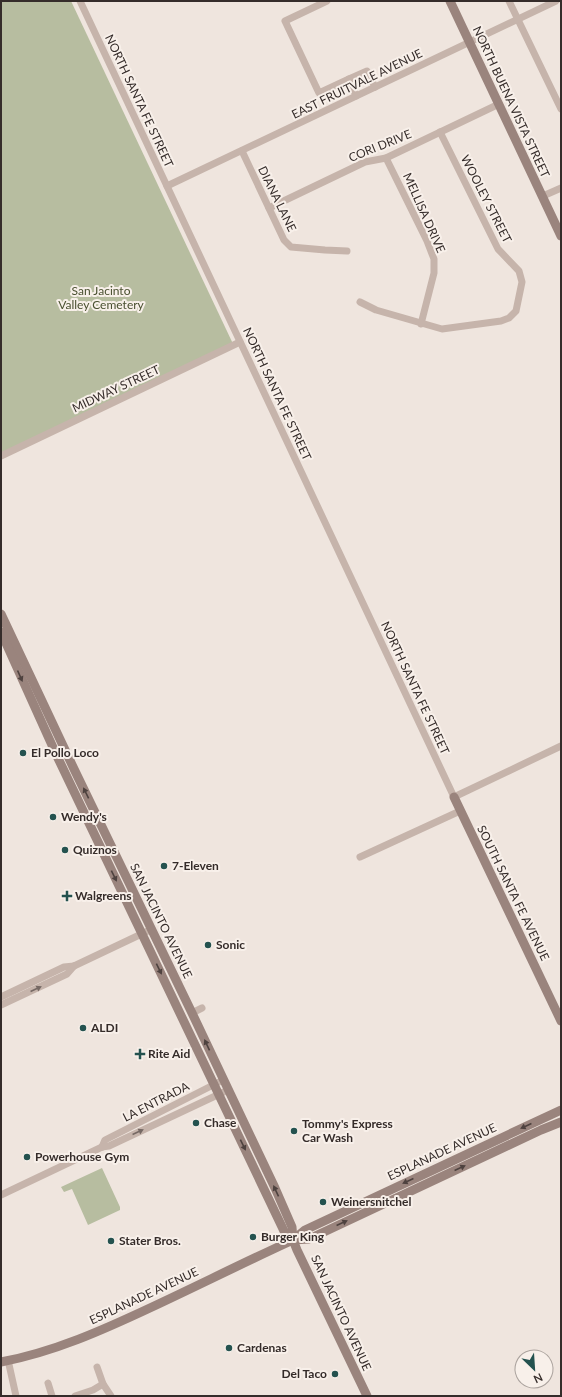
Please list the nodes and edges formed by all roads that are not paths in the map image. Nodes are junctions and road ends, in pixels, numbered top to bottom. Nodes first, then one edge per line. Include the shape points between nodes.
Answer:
1 (80, 1) edge
2 (327, 1) edge
3 (450, 1) edge
4 (509, 1) edge
5 (556, 1) edge
6 (518, 19) junction
7 (470, 42) junction
8 (349, 79) junction
9 (376, 87) junction
10 (356, 96) junction
11 (499, 104) junction
12 (561, 109) edge
13 (440, 132) junction
14 (242, 151) junction
15 (386, 158) junction
16 (167, 186) junction
17 (561, 188) edge
18 (542, 196) junction
19 (269, 208) junction
20 (561, 236) edge
21 (348, 251) dead end
22 (360, 302) dead end
23 (421, 324) junction
24 (240, 342) junction
25 (1, 456) edge
26 (1, 614) edge
27 (1, 632) edge
28 (561, 746) edge
29 (454, 797) junction
30 (460, 810) junction
31 (85, 816) junction
32 (360, 856) dead end
33 (116, 857) junction
34 (152, 929) junction
35 (142, 934) junction
36 (74, 966) junction
37 (1, 997) edge
38 (1, 1005) edge
39 (202, 1008) dead end
40 (192, 1013) junction
41 (561, 1021) edge
42 (224, 1080) junction
43 (214, 1085) junction
44 (228, 1090) junction
45 (218, 1094) junction
46 (561, 1110) edge
47 (561, 1122) edge
48 (102, 1147) junction
49 (1, 1196) edge
50 (293, 1240) junction
51 (5, 1361) edge
52 (97, 1367) dead end
53 (48, 1383) dead end
54 (103, 1384) junction
55 (16, 1396) edge
56 (52, 1396) edge
57 (75, 1396) edge
58 (111, 1396) edge
59 (367, 1396) edge

1 - 16 street, NORTH SANTA FE STREET
2 - 8 street via 285,21 319,93
3 - 7 main road, NORTH BUENA VISTA STREET
4 - 6 street
5 - 6 street, EAST FRUITVALE AVENUE
6 - 7 street, EAST FRUITVALE AVENUE
6 - 12 street
7 - 9 street, EAST FRUITVALE AVENUE
7 - 11 main road, NORTH BUENA VISTA STREET
8 - 9 street via 367,71
8 - 10 street
9 - 10 street, EAST FRUITVALE AVENUE
10 - 14 street, EAST FRUITVALE AVENUE
11 - 13 street, CORI DRIVE
11 - 18 main road, NORTH BUENA VISTA STREET
13 - 15 street, CORI DRIVE
13 - 23 street, WOOLEY STREET via 498,249 519,271 522,282 516,311 509,318 442,329
14 - 16 street, EAST FRUITVALE AVENUE
14 - 19 street, DIANA LANE
15 - 19 street, CORI DRIVE via 365,162
15 - 23 street, MELLISA DRIVE via 434,259 434,273
16 - 24 street, NORTH SANTA FE STREET
17 - 18 street
18 - 20 main road, NORTH BUENA VISTA STREET
19 - 21 street, DIANA LANE via 290,247
22 - 23 street via 376,310
24 - 25 street, MIDWAY STREET
24 - 29 street, NORTH SANTA FE STREET
33 -> 26 main road, SAN JACINTO AVENUE
27 -> 31 main road, SAN JACINTO AVENUE
28 - 29 street
29 - 30 main road, SOUTH SANTA FE AVENUE
30 - 32 street
30 - 41 main road, SOUTH SANTA FE AVENUE
31 - 33 main road via 93,817 110,851
31 -> 35 main road, SAN JACINTO AVENUE
33 - 34 main road, SAN JACINTO AVENUE
34 - 35 street
34 - 40 main road, SAN JACINTO AVENUE
35 - 36 street
35 -> 43 main road, SAN JACINTO AVENUE
36 - 37 street via 64,967
38 -> 36 street via 67,974
39 - 40 street
42 -> 40 main road, SAN JACINTO AVENUE
42 - 43 street, LA ENTRADA
42 - 44 main road, SAN JACINTO AVENUE
43 - 45 main road, SAN JACINTO AVENUE
43 - 48 street, LA ENTRADA via 105,1140
44 - 45 street, LA ENTRADA
50 -> 44 main road, SAN JACINTO AVENUE via 292,1226
48 -> 45 street, LA ENTRADA
45 -> 50 main road, SAN JACINTO AVENUE via 284,1231
46 -> 50 main road, ESPLANADE AVENUE via 305,1230
50 -> 47 main road, ESPLANADE AVENUE via 309,1239
48 - 49 street, LA ENTRADA
50 - 51 main road, ESPLANADE AVENUE via 103,1330 59,1347
50 - 59 main road, SAN JACINTO AVENUE
51 - 55 street
52 - 54 street
53 - 56 street
54 - 57 street
54 - 58 street

